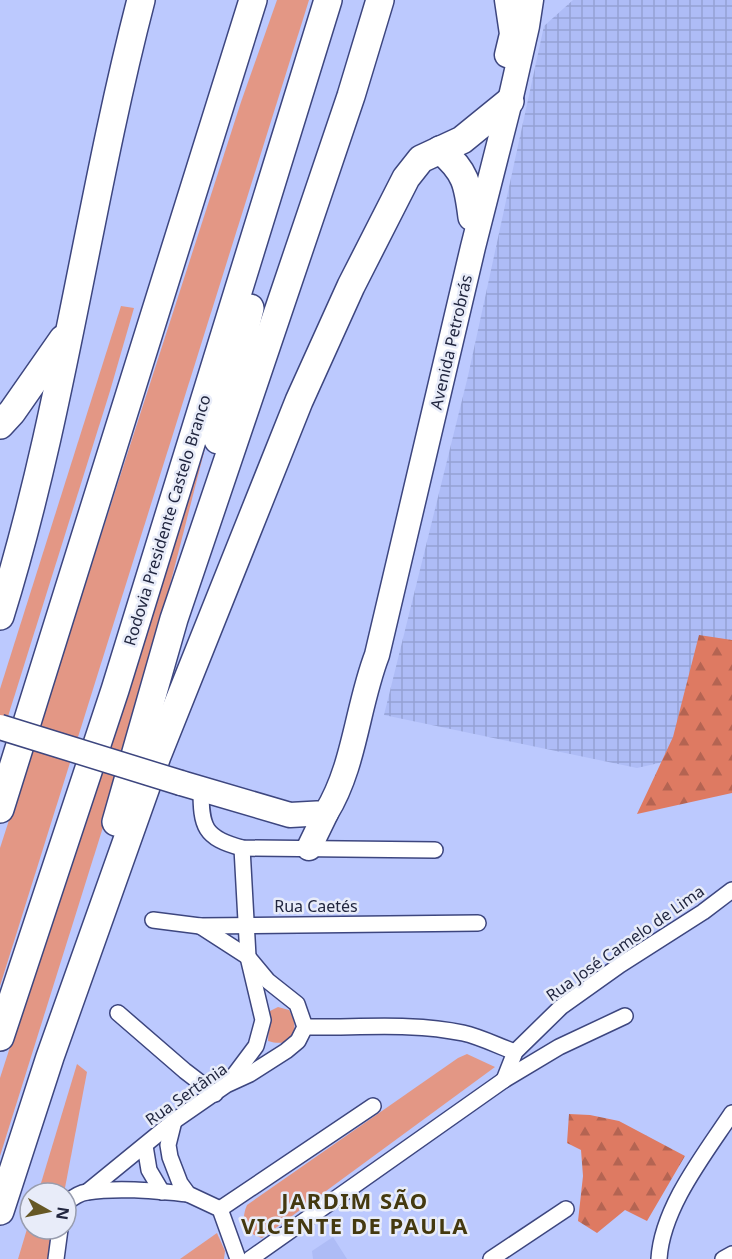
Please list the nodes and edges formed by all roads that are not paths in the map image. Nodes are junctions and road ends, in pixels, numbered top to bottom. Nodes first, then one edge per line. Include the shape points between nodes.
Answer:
1 (141, 0) edge
2 (252, 0) edge
3 (328, 0) edge
4 (380, 0) edge
5 (507, 0) edge
6 (531, 0) edge
7 (318, 32) junction
8 (502, 108) junction
9 (440, 150) junction
10 (472, 217) junction
11 (70, 328) junction
12 (0, 425) edge
13 (0, 616) edge
14 (174, 619) junction
15 (366, 682) junction
16 (0, 727) edge
17 (191, 786) junction
18 (0, 809) edge
19 (326, 813) junction
20 (290, 815) junction
21 (242, 848) junction
22 (309, 848) junction
23 (435, 850) dead end
24 (732, 890) edge
25 (153, 920) dead end
26 (478, 923) dead end
27 (245, 924) junction
28 (200, 926) junction
29 (248, 957) junction
30 (118, 1013) dead end
31 (625, 1016) dead end
32 (305, 1027) junction
33 (0, 1037) edge
34 (515, 1052) junction
35 (50, 1057) junction
36 (504, 1080) junction
37 (221, 1090) junction
38 (373, 1106) dead end
39 (732, 1113) edge
40 (174, 1121) junction
41 (145, 1146) junction
42 (87, 1192) junction
43 (162, 1192) junction
44 (78, 1194) edge
45 (188, 1194) junction
46 (220, 1209) junction
47 (566, 1209) dead end
48 (0, 1211) edge
49 (58, 1241) edge
50 (512, 1252) edge
51 (732, 1254) edge
52 (56, 1259) edge
53 (238, 1259) edge
54 (250, 1259) edge
55 (491, 1259) edge
56 (659, 1259) edge
57 (723, 1259) edge

1 - 11 highway via 98,182
2 - 18 highway
3 - 7 highway, Rodovia Presidente Castelo Branco
4 - 14 highway
5 - 8 main road, Avenida Petrobrás via 512,34
6 - 8 main road, Avenida Petrobrás
7 - 14 highway
7 - 33 highway, Rodovia Presidente Castelo Branco via 115,690
8 - 9 highway via 462,140
8 - 10 main road, Avenida Petrobrás
8 - 15 main road, Avenida Petrobrás via 473,247 376,655
9 - 10 highway via 462,171
9 - 35 highway via 421,159 406,178 299,401 157,756
10 - 15 main road, Avenida Petrobrás via 366,652
11 - 12 highway
11 - 13 highway via 36,482
14 - 35 highway
15 - 19 main road, Avenida Petrobrás via 346,771
16 - 17 main road, bridge
17 - 20 main road
17 - 21 street via 207,830 221,842
19 - 20 main road
19 - 22 main road, Avenida Petrobrás
20 - 22 main road
21 - 22 street
21 - 27 street
22 - 23 street
24 - 34 street, Rua José Camelo de Lima via 561,1007
25 - 28 street, Rua Caetés
26 - 27 street, Rua Caetés
27 - 28 street, Rua Caetés
27 - 29 street
28 - 29 street
29 - 32 street via 268,981 297,1004
29 - 37 street via 261,1008 261,1034
30 - 37 street via 185,1071
31 - 36 street via 559,1047
32 - 34 street via 434,1030 463,1034
32 - 37 street, Rua Sertânia via 298,1041 286,1051
34 - 36 street
35 - 48 highway
36 - 54 street
37 - 40 street, Rua Sertânia
38 - 46 street
39 - 56 street via 675,1203 665,1227
40 - 41 street, Rua Sertânia
40 - 45 street via 169,1136 170,1157
41 - 42 street, Rua Sertânia
41 - 43 street via 149,1170
42 - 43 street
42 - 44 street, Rua Sertânia
43 - 45 street
45 - 46 street
46 - 53 street
47 - 50 street
49 - 52 street
50 - 55 street
51 - 57 street

